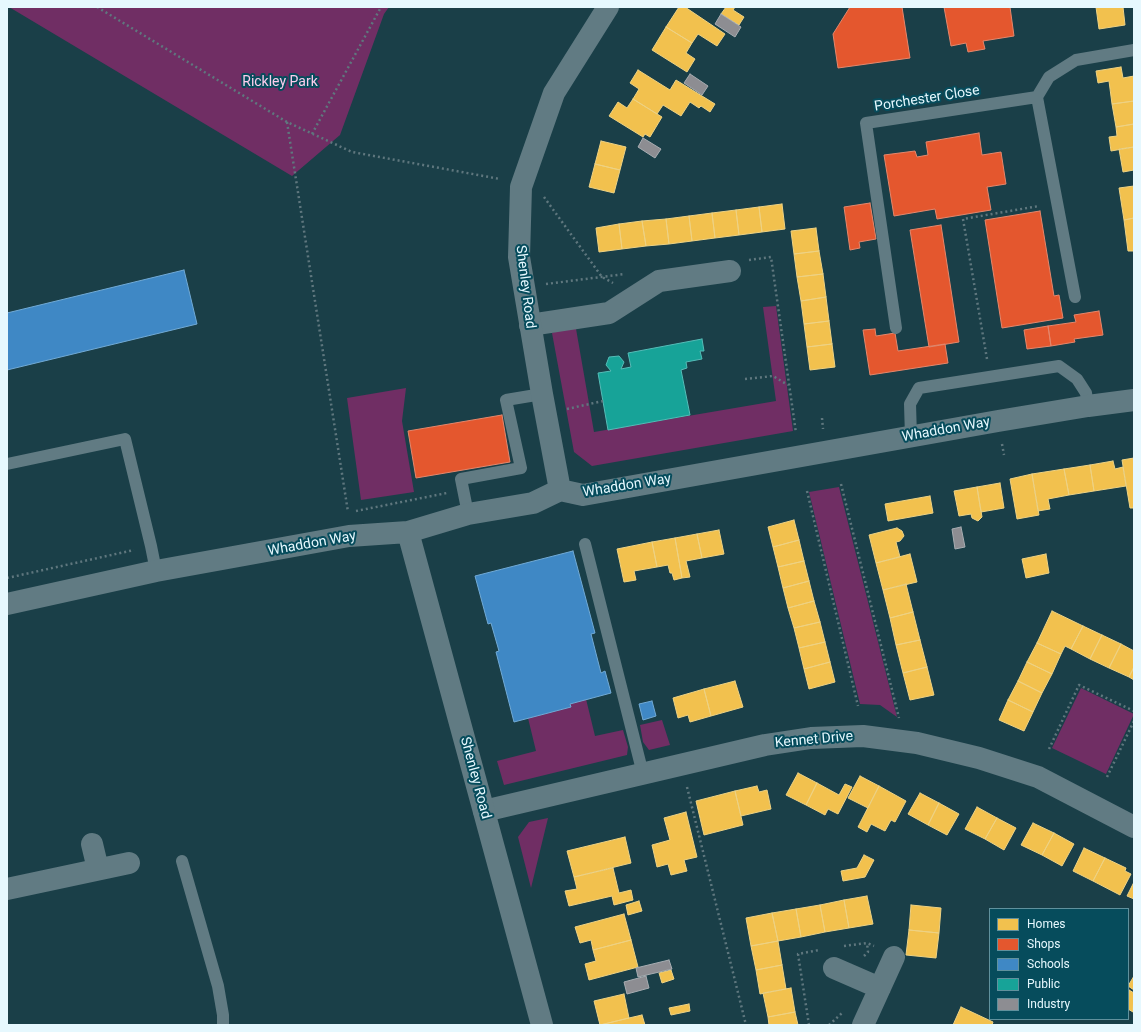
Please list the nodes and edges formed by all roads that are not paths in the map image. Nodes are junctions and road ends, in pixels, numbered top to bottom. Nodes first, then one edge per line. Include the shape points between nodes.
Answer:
1 (608, 7) edge
2 (1134, 50) edge
3 (1037, 97) junction
4 (739, 265) road end
5 (1076, 297) dead end
6 (530, 325) junction
7 (896, 328) dead end
8 (542, 394) junction
9 (1134, 400) edge
10 (1088, 406) junction
11 (911, 437) junction
12 (7, 464) edge
13 (560, 490) junction
14 (468, 514) junction
15 (408, 532) junction
16 (585, 544) dead end
17 (156, 571) junction
18 (7, 604) edge
19 (642, 774) junction
20 (484, 811) junction
21 (1134, 827) edge
22 (92, 844) dead end
23 (182, 861) dead end
24 (129, 863) dead end
25 (98, 870) junction
26 (7, 889) edge
27 (894, 957) dead end
28 (834, 968) dead end
29 (880, 988) junction
30 (223, 1025) edge
31 (542, 1025) edge
32 (863, 1025) edge

1 - 6 street, Shenley Road via 554,93 521,187 519,257
2 - 3 lane via 1076,60 1049,77
3 - 5 lane
3 - 7 lane, Porchester Close via 866,123
4 - 6 street via 659,281 609,313
6 - 8 street, Shenley Road
8 - 13 street, Shenley Road
8 - 14 lane via 506,400 521,468 461,479
9 - 10 street, Whaddon Way
10 - 11 street, Whaddon Way
10 - 11 lane via 1086,393 1077,379 1059,366 919,388 910,404
11 - 13 street, Whaddon Way via 583,495
12 - 17 lane via 125,439
13 - 14 street, Whaddon Way via 533,503
14 - 15 street, Whaddon Way
15 - 17 street, Whaddon Way via 349,536
15 - 20 street, Shenley Road
16 - 19 lane
17 - 18 street, Whaddon Way
19 - 20 street, Kennet Drive
19 - 21 street, Kennet Drive via 765,745 810,738 862,736 917,743 980,758 1038,777
20 - 31 street, Shenley Road
22 - 25 street
23 - 30 lane via 218,986
24 - 25 street
25 - 26 street
27 - 29 street
28 - 29 street
29 - 32 street

